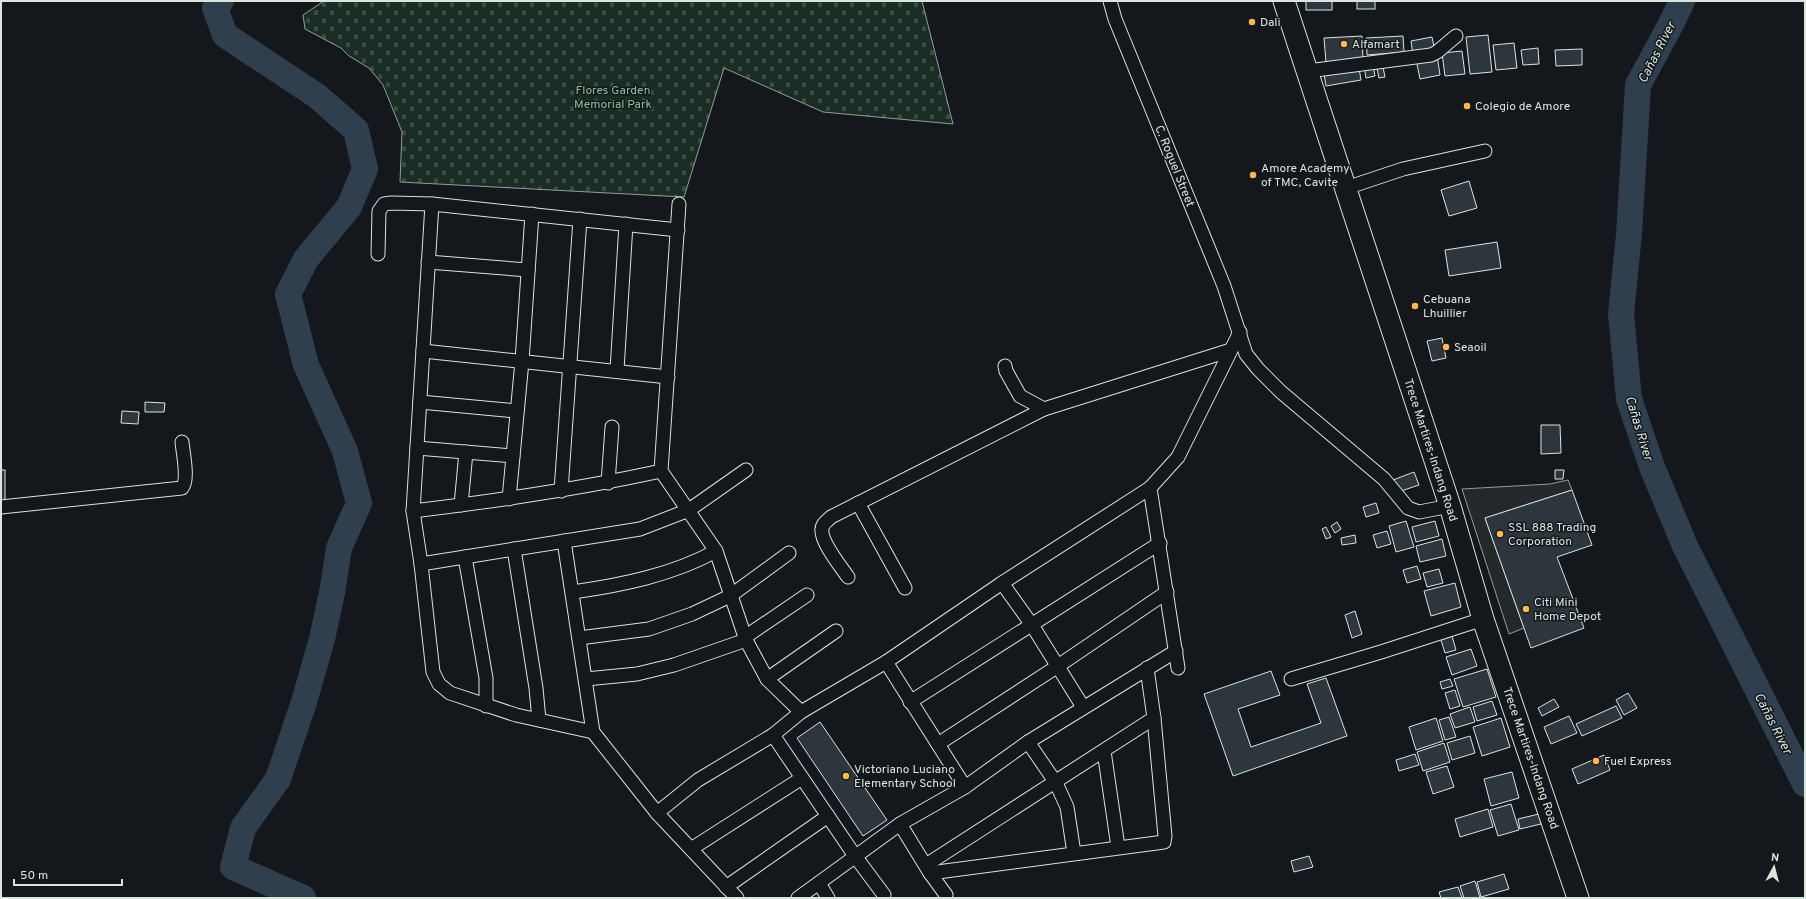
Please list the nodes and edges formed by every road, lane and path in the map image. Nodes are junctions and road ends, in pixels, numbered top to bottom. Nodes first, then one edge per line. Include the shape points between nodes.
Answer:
1 (1110, 1) edge
2 (1284, 1) edge
3 (1456, 36) dead end
4 (1308, 71) junction
5 (1485, 151) dead end
6 (1346, 188) junction
7 (432, 204) junction
8 (679, 204) dead end
9 (532, 214) junction
10 (580, 219) junction
11 (626, 224) junction
12 (678, 230) junction
13 (378, 254) dead end
14 (428, 262) junction
15 (528, 270) junction
16 (1240, 332) junction
17 (1231, 350) junction
18 (423, 351) junction
19 (522, 361) junction
20 (570, 366) junction
21 (1005, 366) dead end
22 (617, 370) junction
23 (668, 377) junction
24 (420, 402) junction
25 (1044, 409) junction
26 (517, 411) junction
27 (612, 427) dead end
28 (182, 442) dead end
29 (417, 448) junction
30 (466, 452) junction
31 (513, 456) junction
32 (746, 470) dead end
33 (661, 471) junction
34 (608, 482) junction
35 (1150, 488) junction
36 (561, 491) junction
37 (509, 499) junction
38 (858, 503) junction
39 (461, 505) junction
40 (1450, 506) junction
41 (1, 507) edge
42 (689, 510) junction
43 (413, 511) junction
44 (564, 541) junction
45 (1160, 544) junction
46 (514, 549) junction
47 (716, 551) junction
48 (789, 553) dead end
49 (466, 557) junction
50 (421, 564) junction
51 (848, 577) dead end
52 (1002, 583) junction
53 (905, 588) dead end
54 (572, 592) junction
55 (1166, 592) junction
56 (730, 596) junction
57 (807, 596) dead end
58 (1483, 619) junction
59 (1032, 625) junction
60 (836, 631) dead end
61 (579, 638) junction
62 (745, 638) junction
63 (1176, 651) junction
64 (886, 662) junction
65 (1058, 666) junction
66 (1147, 668) junction
67 (1178, 668) dead end
68 (586, 679) junction
69 (767, 679) junction
70 (1291, 679) dead end
71 (910, 702) junction
72 (486, 706) junction
73 (1083, 707) junction
74 (801, 712) junction
75 (1154, 718) junction
76 (539, 720) junction
77 (593, 732) junction
78 (773, 735) junction
79 (1028, 742) junction
80 (938, 744) junction
81 (1104, 751) junction
82 (802, 778) junction
83 (1056, 783) junction
84 (965, 787) junction
85 (657, 813) junction
86 (828, 816) junction
87 (900, 824) junction
88 (1118, 848) junction
89 (690, 849) junction
90 (1074, 853) junction
91 (855, 856) junction
92 (928, 869) junction
93 (819, 883) junction
94 (726, 887) junction
95 (946, 894) dead end
96 (884, 895) dead end
97 (737, 898) edge
98 (798, 898) edge
99 (828, 898) edge
100 (1578, 898) edge

1 - 16 street, C. Roguel Street
2 - 4 main road, Trece Martires-Indang Road
3 - 4 street via 1430,55
4 - 6 main road, Trece Martires-Indang Road
5 - 6 street via 1403,169
6 - 40 main road, Trece Martires-Indang Road
7 - 9 street
7 - 13 street via 384,204 379,211
7 - 14 street
8 - 12 street
9 - 10 street
9 - 15 street
10 - 11 street
10 - 20 street
11 - 12 street
11 - 22 street
12 - 23 street
14 - 15 street
14 - 18 street
15 - 19 street
16 - 17 street
16 - 40 street, C. Roguel Street via 1246,354 1264,377 1379,475 1408,508 1419,512
17 - 25 street
17 - 35 street via 1178,457
18 - 19 street
18 - 24 street
19 - 20 street
19 - 26 street
20 - 22 street
20 - 36 street
21 - 25 street via 1020,396
22 - 23 street
23 - 33 street
24 - 26 street
24 - 29 street
25 - 38 street
26 - 31 street
27 - 34 street
28 - 41 street via 186,475 182,488
29 - 30 street
29 - 43 street
30 - 31 street
30 - 39 street
31 - 37 street
32 - 42 street
33 - 34 street
33 - 42 street
34 - 36 street
35 - 45 street
35 - 52 street
36 - 37 street
37 - 39 street
38 - 51 street via 832,517 822,529 822,537
38 - 53 street
39 - 43 street
40 - 58 main road, Trece Martires-Indang Road
42 - 44 street via 640,529
42 - 47 street
43 - 50 street
44 - 46 street
44 - 54 street
45 - 55 street
45 - 59 street
46 - 49 street
46 - 76 street
47 - 54 street via 700,560 650,577
47 - 56 street
48 - 56 street
49 - 50 street
49 - 72 street via 486,678
50 - 72 street via 433,672 439,684 450,693
52 - 59 street
52 - 64 street
54 - 61 street
55 - 63 street
55 - 65 street
56 - 61 street via 692,614 649,629
56 - 62 street
57 - 62 street
58 - 70 street
58 - 100 main road, Trece Martires-Indang Road
59 - 65 street
59 - 71 street
60 - 69 street
61 - 68 street
62 - 68 street via 674,665 637,674
62 - 69 street
63 - 66 street
63 - 67 street
64 - 71 street
64 - 74 street
65 - 73 street
65 - 80 street
66 - 73 street
66 - 75 street
68 - 77 street
69 - 74 street
71 - 80 street
72 - 76 street
73 - 79 street
74 - 78 street
75 - 81 street
75 - 88 street via 1164,842
76 - 77 street
77 - 85 street
78 - 82 street
78 - 85 street via 698,780
79 - 83 street
79 - 84 street
80 - 84 street
81 - 83 street
81 - 88 street
82 - 86 street
82 - 89 street
83 - 90 street via 1067,807
83 - 92 street
84 - 87 street
85 - 89 street
86 - 91 street
86 - 94 street
87 - 91 street
87 - 92 street
88 - 90 street
89 - 94 street
90 - 92 street
91 - 93 street
91 - 96 street
92 - 95 street
93 - 98 street
93 - 99 street
94 - 97 street

